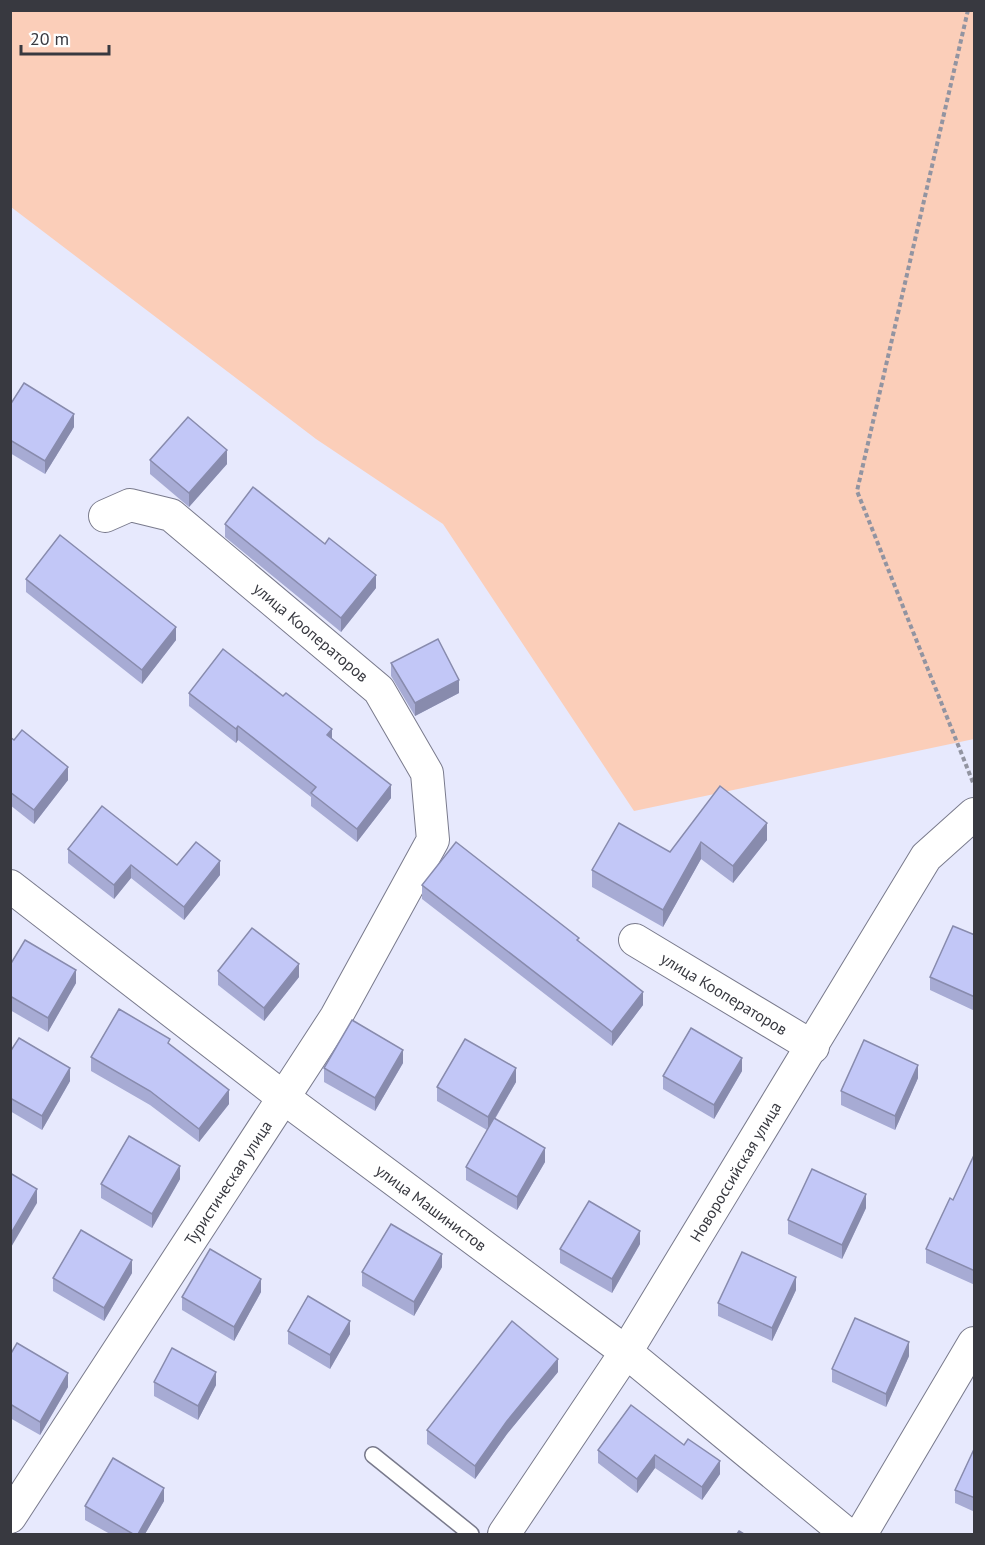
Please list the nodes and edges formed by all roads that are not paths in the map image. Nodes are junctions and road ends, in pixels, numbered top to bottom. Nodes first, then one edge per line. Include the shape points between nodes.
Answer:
1 (105, 516) dead end
2 (975, 814) edge
3 (433, 840) joint
4 (10, 886) edge
5 (635, 940) dead end
6 (813, 1047) junction
7 (284, 1098) junction
8 (975, 1343) edge
9 (626, 1352) junction
10 (373, 1455) dead end
11 (10, 1517) edge
12 (471, 1534) edge
13 (504, 1534) edge
14 (847, 1534) edge
15 (861, 1534) edge

1 - 3 street, улица Кооператоров via 130,505 171,514 380,690 426,772
2 - 6 street, Новороссийская улица via 926,857
3 - 7 street, Туристическая улица via 336,1017
4 - 7 street, улица Машинистов
5 - 6 street, улица Кооператоров
6 - 9 street, Новороссийская улица
7 - 9 street, улица Машинистов
7 - 11 street, Туристическая улица
8 - 15 street
9 - 13 street, Новороссийская улица
9 - 14 street, улица Машинистов
10 - 12 lane

